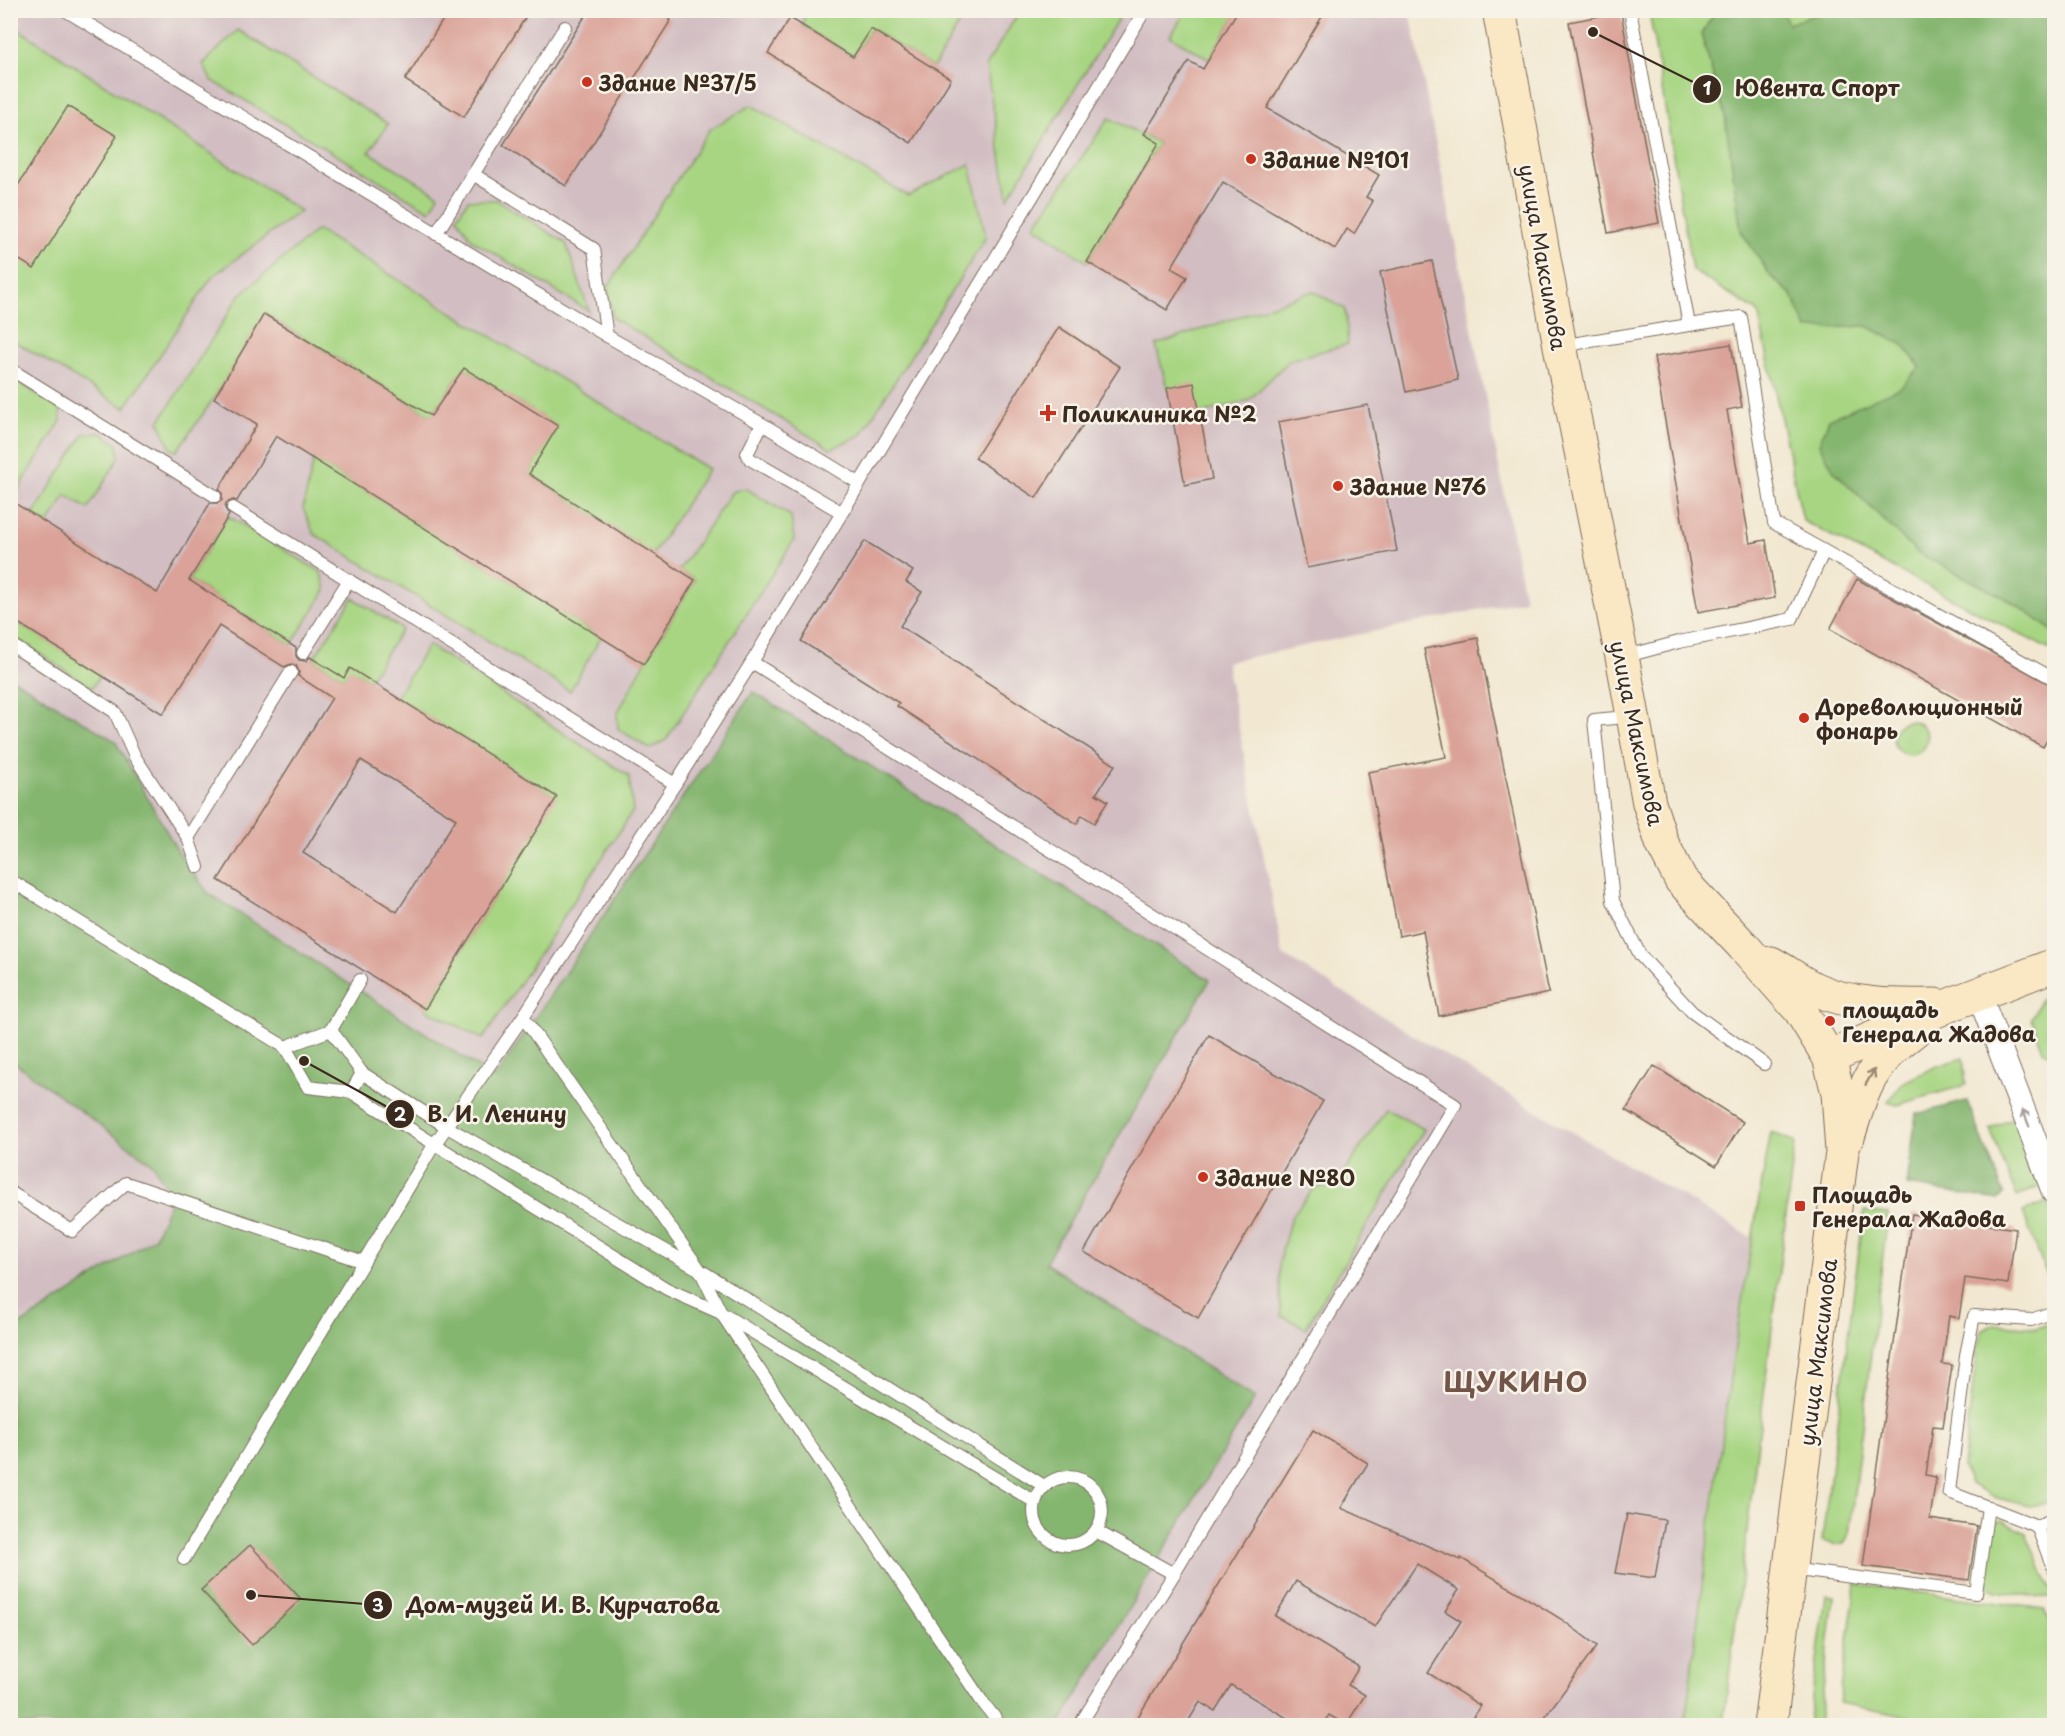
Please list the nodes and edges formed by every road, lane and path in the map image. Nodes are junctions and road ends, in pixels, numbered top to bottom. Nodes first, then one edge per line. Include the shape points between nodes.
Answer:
1 (65, 10) edge
2 (1145, 10) edge
3 (1499, 10) edge
4 (1630, 10) edge
5 (565, 27) dead end
6 (473, 174) junction
7 (436, 234) junction
8 (1689, 325) junction
9 (607, 336) junction
10 (1560, 346) junction
11 (10, 369) edge
12 (762, 424) junction
13 (859, 483) junction
14 (215, 496) dead end
15 (234, 508) dead end
16 (841, 512) junction
17 (1824, 551) junction
18 (349, 580) junction
19 (10, 644) edge
20 (303, 653) dead end
21 (1622, 657) junction
22 (752, 663) junction
23 (291, 672) dead end
24 (2055, 679) edge
25 (1633, 712) junction
26 (675, 784) junction
27 (188, 838) junction
28 (198, 867) dead end
29 (10, 880) edge
30 (1745, 948) junction
31 (2055, 965) edge
32 (360, 980) dead end
33 (1965, 999) junction
34 (523, 1017) junction
35 (331, 1030) junction
36 (285, 1047) junction
37 (1829, 1058) junction
38 (1764, 1064) dead end
39 (362, 1073) junction
40 (351, 1092) junction
41 (447, 1127) junction
42 (434, 1145) junction
43 (1842, 1152) junction
44 (10, 1192) edge
45 (2055, 1192) edge
46 (364, 1262) junction
47 (700, 1270) junction
48 (2054, 1312) edge
49 (721, 1313) junction
50 (1044, 1486) junction
51 (1035, 1502) junction
52 (1988, 1508) junction
53 (2055, 1519) edge
54 (2037, 1526) junction
55 (1096, 1531) junction
56 (184, 1559) dead end
57 (1788, 1569) junction
58 (2055, 1570) edge
59 (1174, 1574) junction
60 (1001, 1725) edge
61 (1079, 1725) edge
62 (1770, 1725) edge

1 - 7 lane
2 - 13 lane
3 - 10 street, улица Максимова
4 - 8 lane
5 - 6 lane
6 - 7 lane
6 - 9 lane via 594,249
7 - 9 lane
8 - 10 lane
8 - 17 lane via 1741,317 1774,523
9 - 12 lane
10 - 21 street, улица Максимова
11 - 14 lane
12 - 13 lane
12 - 16 lane via 747,454 750,459
13 - 16 lane
15 - 18 lane
16 - 22 lane
17 - 21 lane via 1792,619
17 - 24 lane
18 - 20 lane
18 - 26 lane
19 - 27 lane via 115,712 135,757
21 - 25 street, улица Максимова
22 - 26 lane
22 - 59 lane via 1455,1105
23 - 27 lane
25 - 30 street, улица Максимова via 1649,803 1662,843 1681,880
25 - 38 lane via 1594,720 1613,901 1640,955 1692,1012
26 - 34 lane
27 - 28 lane
29 - 36 lane
30 - 33 street via 1815,989 1850,1001 1893,1006
30 - 37 street, улица Максимова via 1800,1010
31 - 33 street
32 - 35 lane
33 - 37 street
43 -> 33 street via 1864,1087 1878,1064 1898,1043
45 -> 33 street
34 - 41 lane
34 - 47 lane
35 - 36 lane
35 - 39 lane
36 - 40 lane via 308,1087
37 - 43 street, улица Максимова via 1838,1093
39 - 40 lane
39 - 41 lane
40 - 42 lane
41 - 42 lane
41 - 47 lane
42 - 46 lane
42 - 49 lane via 667,1288
43 - 57 street, улица Максимова
44 - 46 lane via 72,1231 126,1183
46 - 56 lane
47 - 49 lane
47 - 50 lane
48 - 52 lane via 2031,1320 1974,1316 1948,1492
49 - 51 lane
49 - 60 lane
50 - 51 lane
50 - 55 lane via 1053,1480 1076,1477 1095,1489 1103,1510
51 - 55 lane via 1036,1524 1048,1540 1069,1546 1089,1539
52 - 54 lane
52 - 57 lane via 1976,1593
53 - 54 lane
54 - 58 lane
55 - 59 lane
57 - 62 street, улица Максимова
59 - 61 lane

